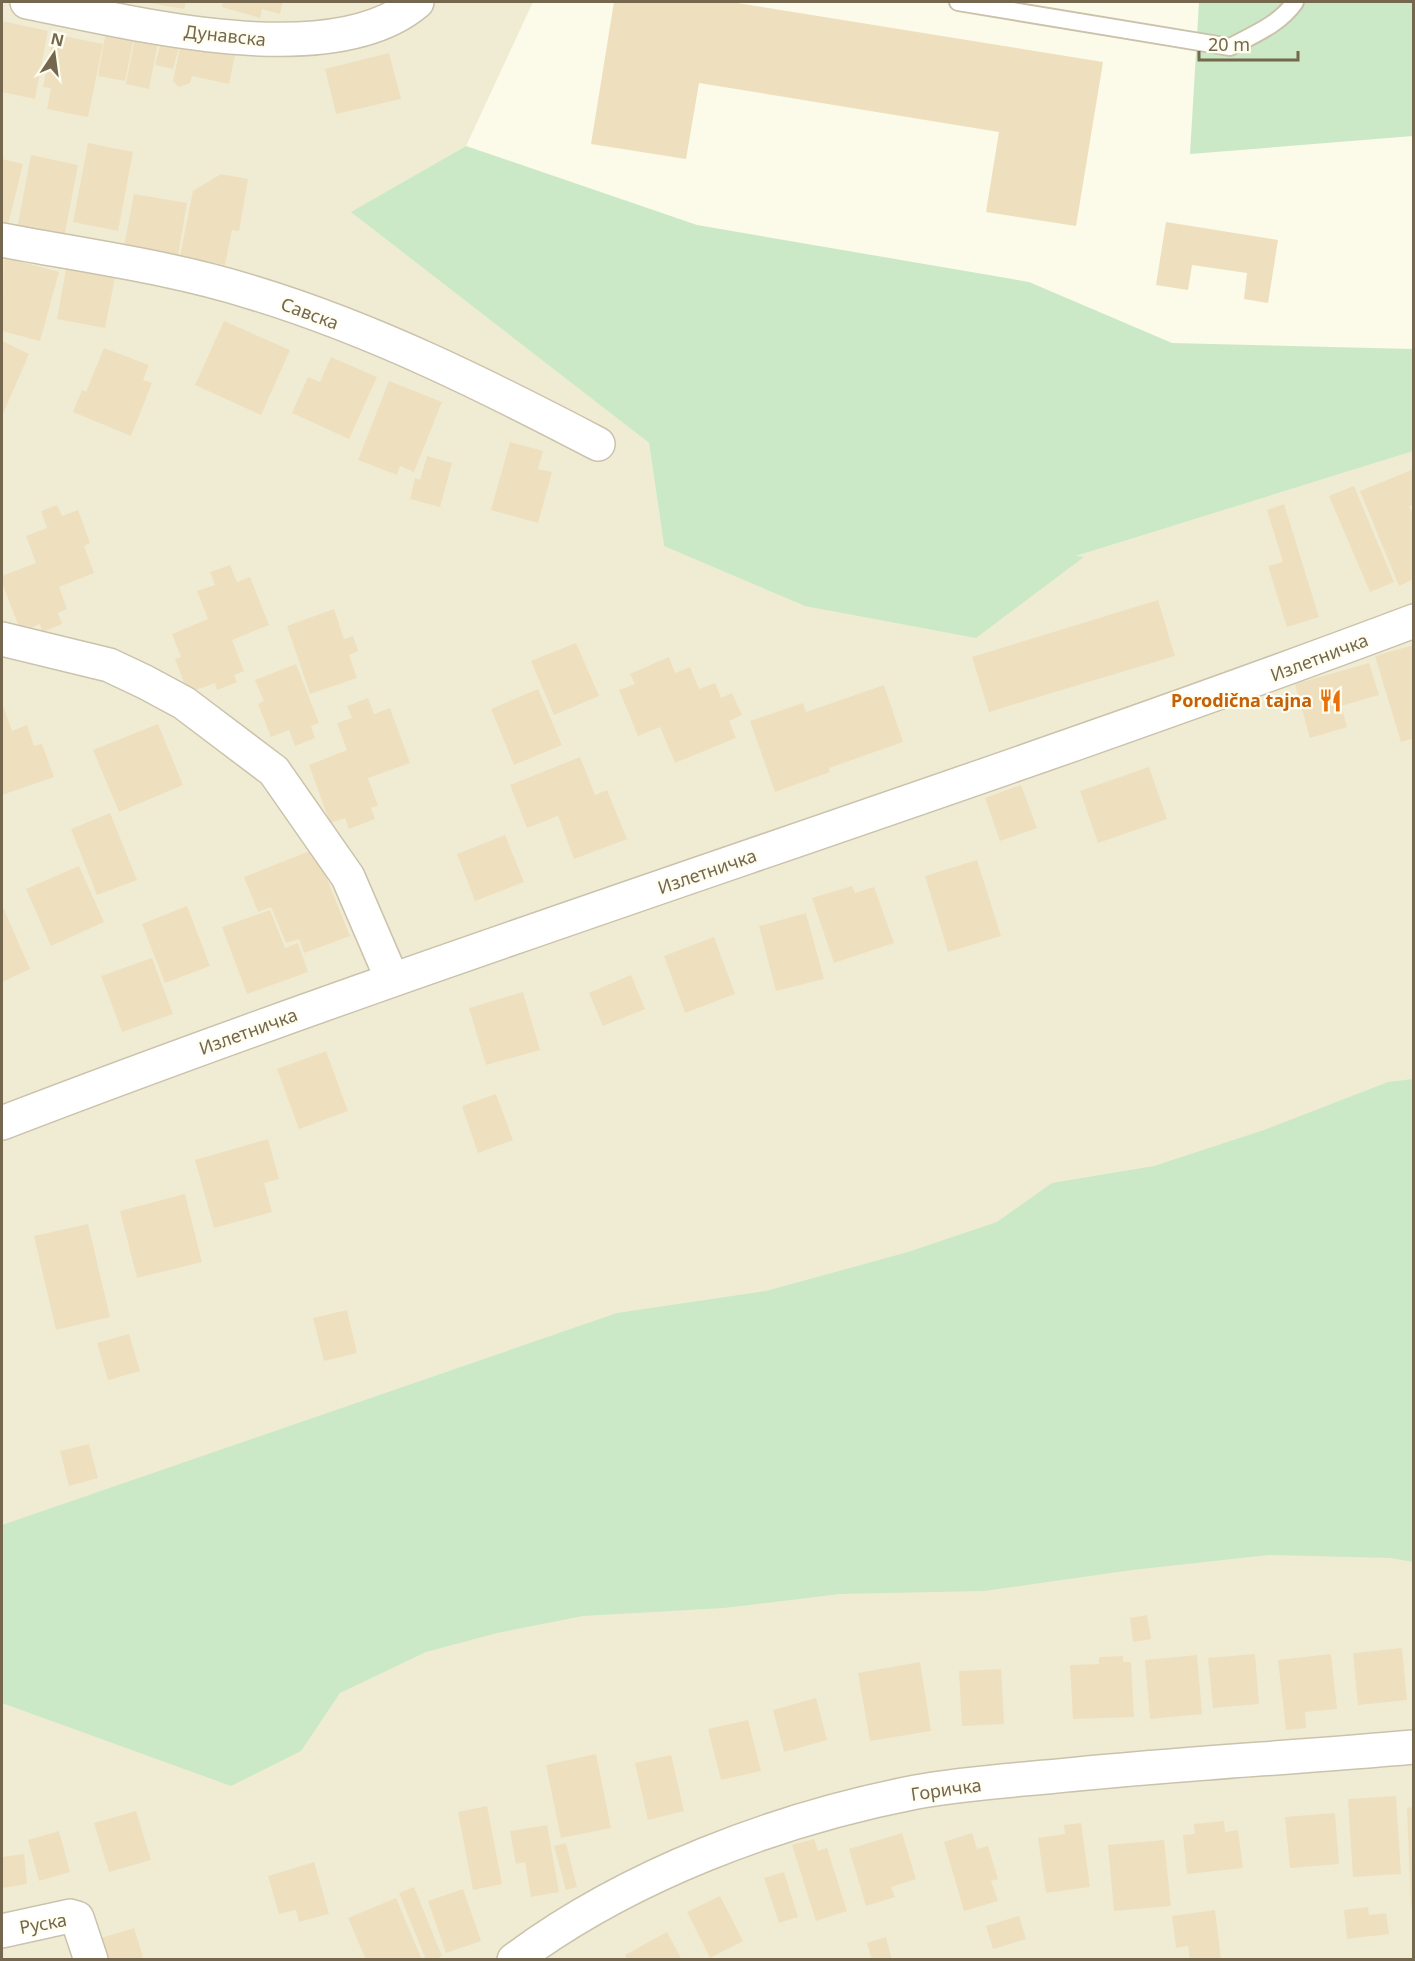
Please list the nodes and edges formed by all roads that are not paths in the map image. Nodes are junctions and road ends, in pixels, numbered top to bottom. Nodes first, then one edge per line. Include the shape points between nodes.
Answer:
1 (27, 2) edge
2 (417, 2) edge
3 (958, 2) edge
4 (1295, 2) edge
5 (2, 240) edge
6 (598, 444) dead end
7 (1413, 621) edge
8 (2, 639) edge
9 (392, 979) junction
10 (2, 1123) edge
11 (1413, 1747) edge
12 (2, 1931) edge
13 (91, 1959) edge
14 (514, 1959) edge

1 - 2 street, Дунавска via 156,27 272,41 387,22
3 - 4 lane via 1230,47 1279,19
5 - 6 street, Савска via 159,269 254,293 394,343
7 - 9 street, Излетничка via 1223,693
8 - 9 street via 109,665 145,682 184,703 274,771 348,877
9 - 10 street, Излетничка
11 - 14 street, Горичка via 969,1785 917,1792 840,1810 755,1833 670,1871 586,1913
12 - 13 street, Руска via 77,1918

